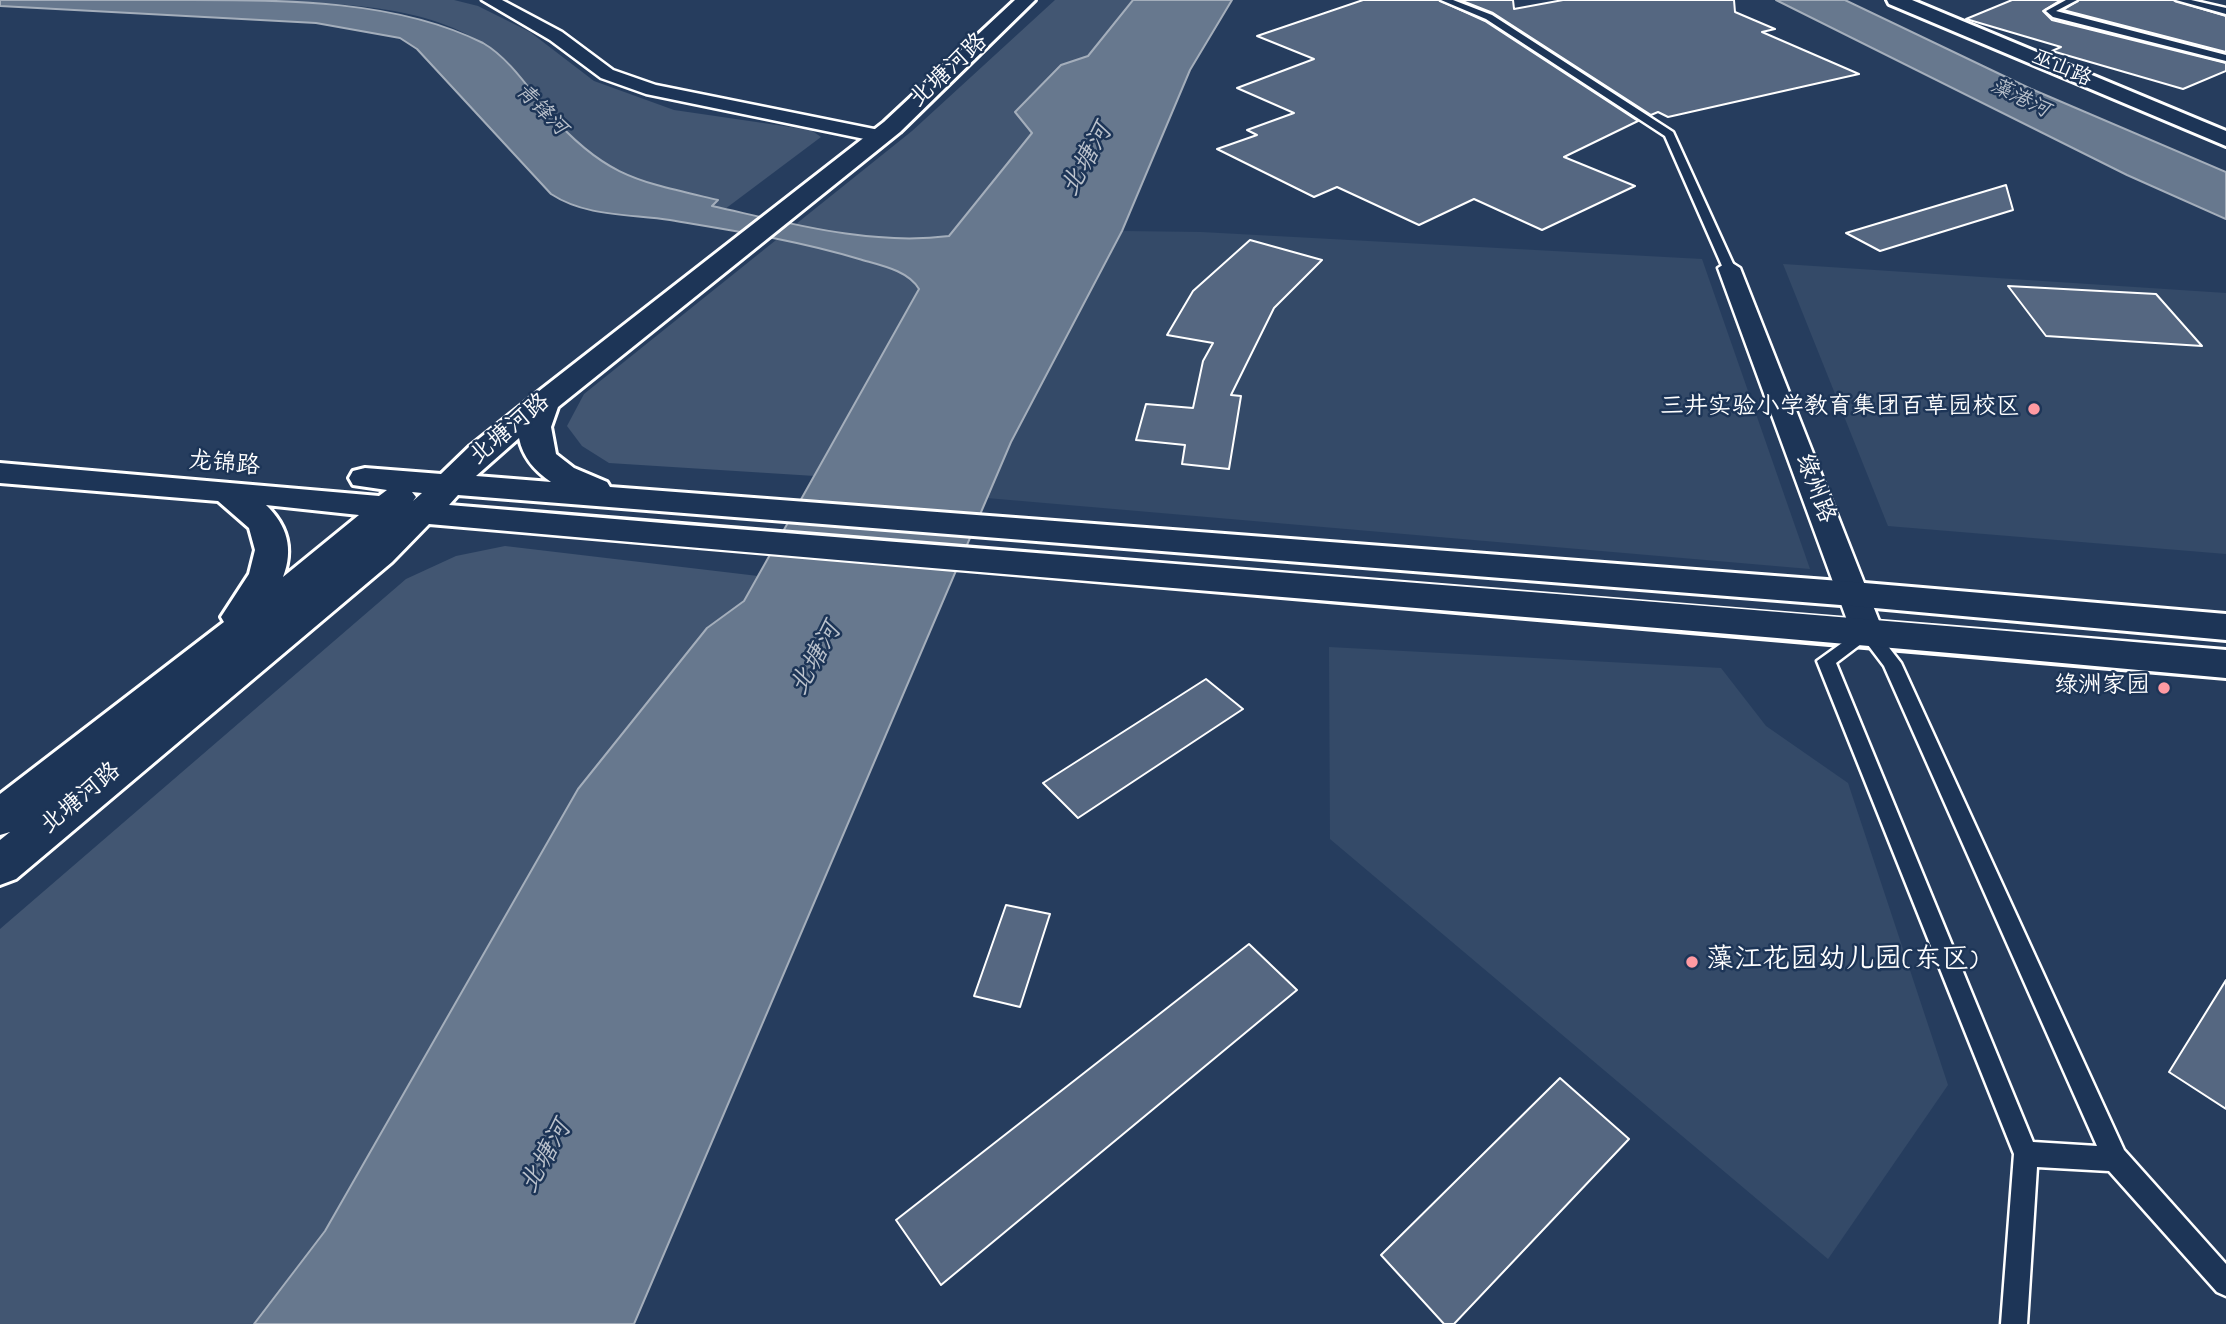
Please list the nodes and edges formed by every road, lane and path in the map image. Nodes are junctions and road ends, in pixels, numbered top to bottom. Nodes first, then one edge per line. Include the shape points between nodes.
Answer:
1 (490, 0) edge
2 (1010, 0) edge
3 (1026, 0) edge
4 (1445, 0) edge
5 (1896, 0) edge
6 (2073, 0) edge
7 (2180, 0) edge
8 (2226, 11) edge
9 (2226, 58) edge
10 (870, 134) junction
11 (2226, 139) edge
12 (732, 242) junction
13 (1729, 268) joint
14 (545, 401) junction
15 (0, 446) edge
16 (0, 473) edge
17 (229, 492) junction
18 (417, 498) junction
19 (623, 499) junction
20 (971, 543) junction
21 (1853, 594) junction
22 (2226, 627) edge
23 (1867, 631) junction
24 (221, 644) junction
25 (2226, 664) edge
26 (0, 818) edge
27 (0, 866) edge
28 (2026, 1154) junction
29 (2115, 1159) junction
30 (2226, 1283) edge
31 (2014, 1324) edge

1 - 10 street via 556,36 607,74 652,90
2 - 10 main road, 北塘河路
3 - 10 main road, 北塘河路
4 - 13 lane via 1489,17 1669,134
5 - 11 main road, 巫山路
6 - 9 lane via 2050,10
7 - 8 lane
10 - 12 main road, 北塘河路
12 - 14 main road, 北塘河路
12 - 18 main road, 北塘河路 via 447,450
13 - 21 street, 绿州路
14 - 18 main road, 北塘河路
14 - 19 main road via 535,428 539,452 548,466 565,478
15 - 18 main road, 龙锦路
16 - 17 main road, 龙锦路
17 - 18 main road, 龙锦路
17 - 24 main road via 266,526 272,553 264,585
18 - 19 main road
18 - 20 main road via 769,544
18 - 24 main road, 北塘河路 via 341,550
18 - 27 main road, 北塘河路 via 380,554
19 - 20 main road via 787,509
20 - 21 main road
20 - 23 main road
21 - 22 main road
21 - 23 street, 绿州路
23 - 25 main road
23 - 28 lane via 1826,662
23 - 29 lane via 1892,663
24 - 26 main road, 北塘河路
28 - 29 lane
28 - 31 lane
29 - 30 lane

